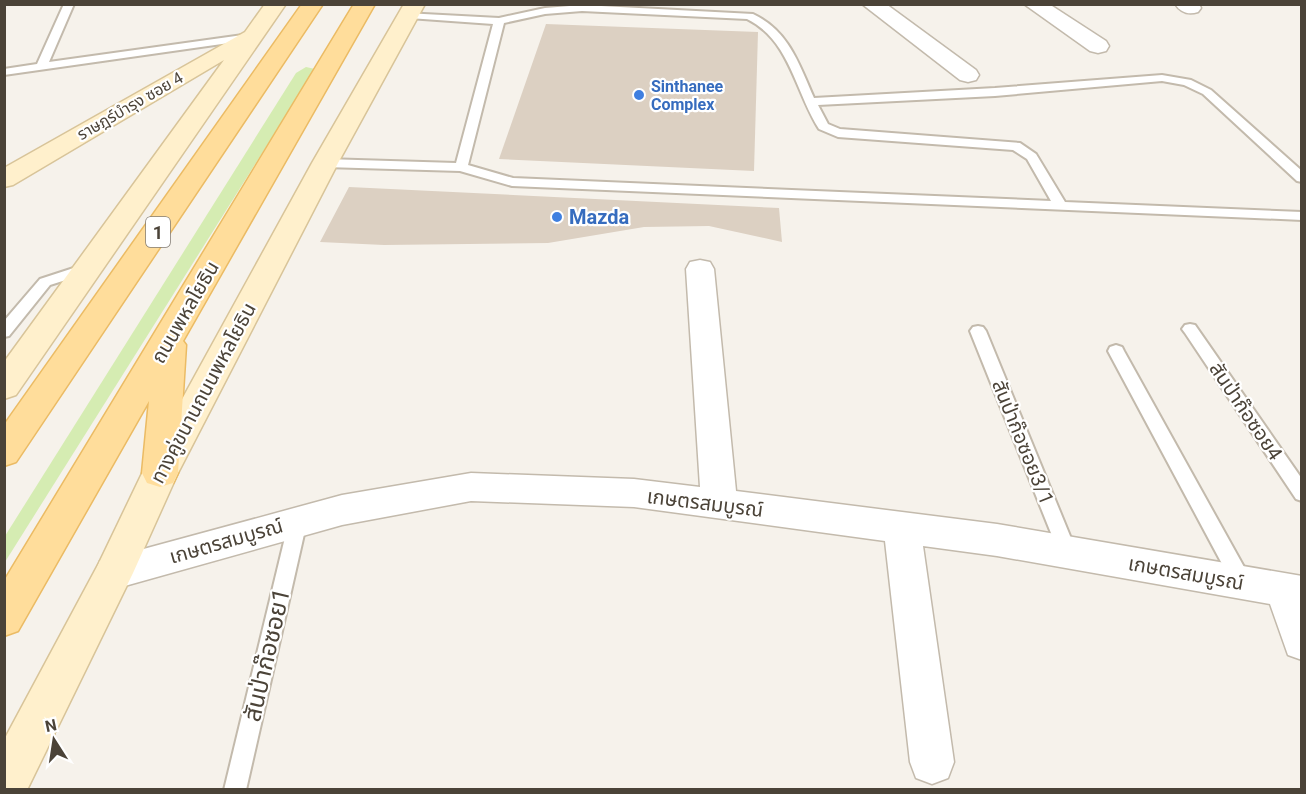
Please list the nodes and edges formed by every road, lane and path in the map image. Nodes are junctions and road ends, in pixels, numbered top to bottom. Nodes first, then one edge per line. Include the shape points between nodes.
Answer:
1 (69, 4) edge
2 (276, 4) edge
3 (313, 4) edge
4 (365, 4) edge
5 (872, 4) edge
6 (1034, 4) edge
7 (412, 10) edge
8 (499, 21) junction
9 (253, 35) junction
10 (314, 45) junction
11 (1098, 46) dead end
12 (41, 67) junction
13 (4, 72) edge
14 (968, 75) dead end
15 (810, 102) junction
16 (325, 163) junction
17 (461, 167) junction
18 (1302, 178) edge
19 (4, 179) edge
20 (1060, 206) junction
21 (1302, 216) edge
22 (89, 268) junction
23 (700, 269) dead end
24 (1190, 329) dead end
25 (978, 331) dead end
26 (4, 332) edge
27 (170, 338) junction
28 (1116, 351) dead end
29 (4, 387) edge
30 (4, 453) edge
31 (160, 473) junction
32 (1302, 494) edge
33 (719, 505) junction
34 (298, 521) junction
35 (902, 528) junction
36 (1068, 553) junction
37 (114, 573) junction
38 (1242, 583) junction
39 (1293, 592) edge
40 (4, 618) edge
41 (1302, 642) edge
42 (932, 762) dead end
43 (4, 788) edge
44 (235, 789) edge

1 - 12 lane
2 - 9 main road, 1
3 - 10 main road, ถนนพหลโยธิน / 1
4 - 10 main road, ถนนพหลโยธิน / 1
5 - 14 street
6 - 11 street
7 - 8 lane
7 - 16 main road, ทางคู่ขนานถนนพหลโยธิน
8 - 15 lane via 570,8 750,16 777,32
8 - 17 lane
9 - 12 lane
9 - 19 main road, ราษฎร์บำรุง ซอย 4
9 - 22 main road, 1
10 - 27 main road, ถนนพหลโยธิน / 1
10 - 30 main road, ถนนพหลโยธิน / 1
12 - 13 lane
15 - 18 lane via 1170,78 1207,92
15 - 20 lane via 823,126 838,132 1016,146 1032,157
16 - 17 lane
16 - 31 main road, ทางคู่ขนานถนนพหลโยธิน
17 - 20 lane via 512,182
20 - 21 lane
22 - 26 lane via 45,282
22 - 29 main road, 1
23 - 33 street
24 - 32 lane, สันป่าก๊อซอย4
25 - 36 lane, สันป่าก๊อซอย3/1
27 - 31 main road
27 - 40 main road, ถนนพหลโยธิน / 1
28 - 38 lane
31 - 37 main road, ทางคู่ขนานถนนพหลโยธิน
33 - 34 street, เกษตรสมบูรณ์ via 634,493 471,488
33 - 35 street, เกษตรสมบูรณ์
34 - 37 street, เกษตรสมบูรณ์
34 - 44 lane, สันป่าก๊อซอย1
35 - 36 street, เกษตรสมบูรณ์
35 - 42 street
36 - 38 street, เกษตรสมบูรณ์
37 - 43 main road, ทางคู่ขนานถนนพหลโยธิน
38 - 39 street, เกษตรสมบูรณ์
39 - 41 street

